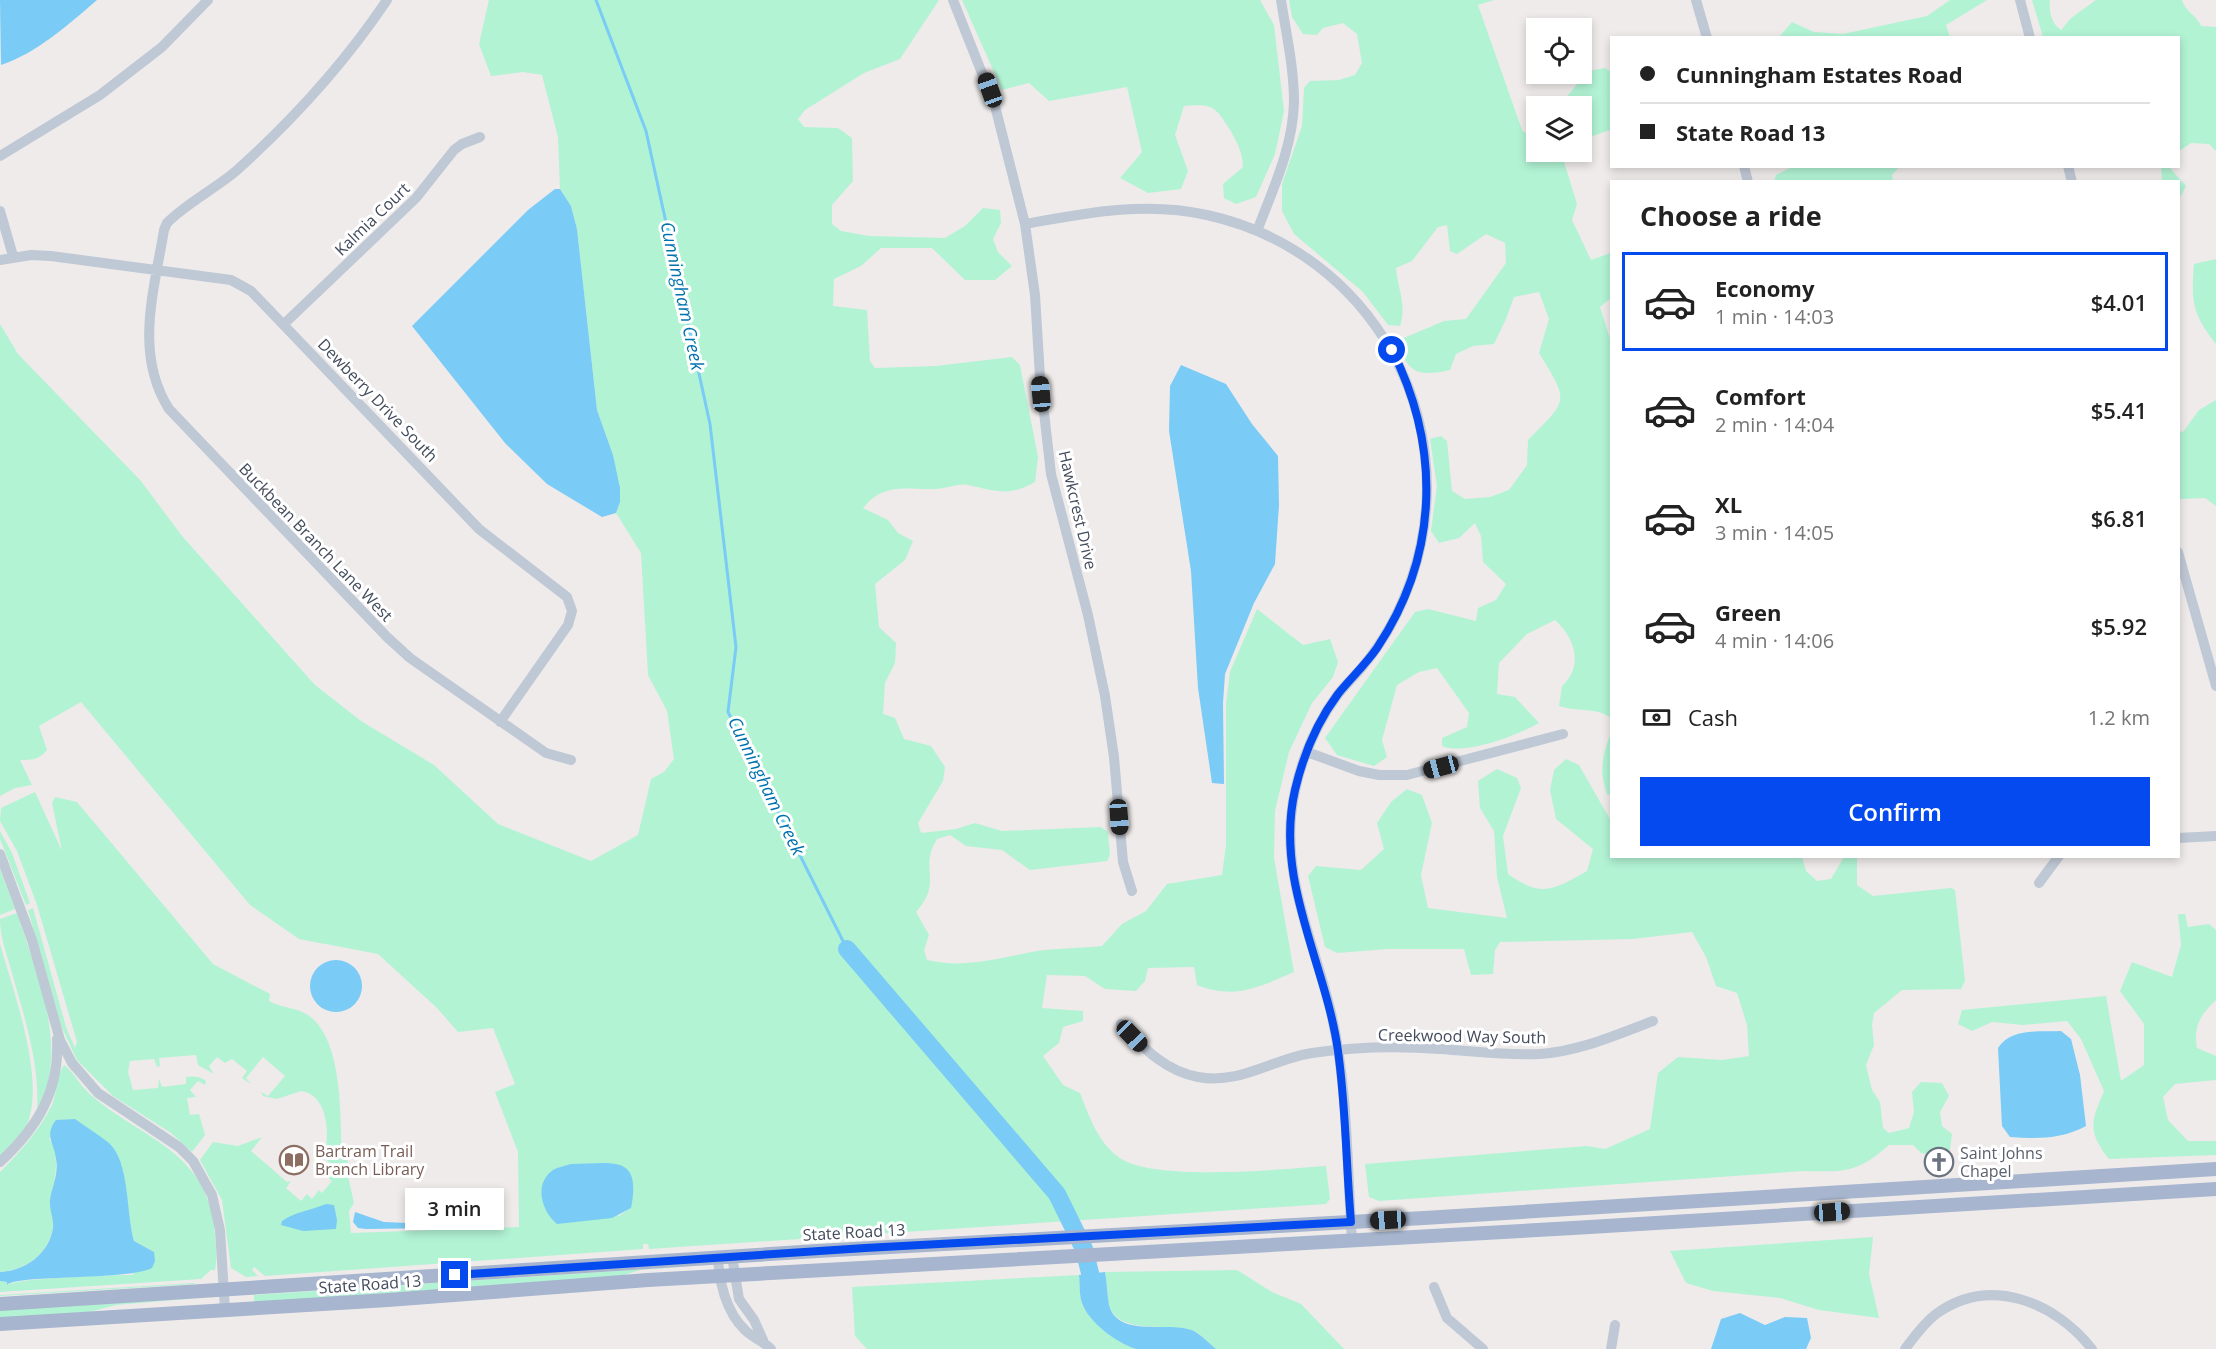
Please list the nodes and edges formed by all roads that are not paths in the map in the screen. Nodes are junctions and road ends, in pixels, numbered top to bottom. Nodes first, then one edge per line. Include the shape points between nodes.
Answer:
1 (208, 0) edge
2 (387, 0) edge
3 (953, 0) edge
4 (1281, 0) edge
5 (1696, 0) edge
6 (2020, 0) edge
7 (1706, 36) edge
8 (2029, 36) edge
9 (480, 137) dead end
10 (0, 156) edge
11 (0, 211) edge
12 (1025, 224) junction
13 (1257, 231) junction
14 (13, 256) junction
15 (0, 260) edge
16 (157, 271) junction
17 (284, 324) junction
18 (2180, 559) edge
19 (2216, 686) edge
20 (500, 722) junction
21 (1563, 734) dead end
22 (1307, 752) junction
23 (571, 760) dead end
24 (2216, 836) edge
25 (2180, 838) edge
26 (0, 854) edge
27 (2058, 858) edge
28 (2039, 884) dead end
29 (1132, 891) dead end
30 (1653, 1021) dead end
31 (55, 1024) junction
32 (1120, 1024) dead end
33 (1338, 1052) junction
34 (0, 1162) edge
35 (2216, 1169) edge
36 (1902, 1189) junction
37 (2216, 1189) edge
38 (1902, 1208) junction
39 (1351, 1222) junction
40 (1352, 1241) junction
41 (732, 1256) junction
42 (718, 1257) junction
43 (734, 1275) junction
44 (719, 1276) junction
45 (1434, 1287) dead end
46 (224, 1291) junction
47 (0, 1304) edge
48 (225, 1310) junction
49 (0, 1324) edge
50 (1615, 1325) dead end
51 (767, 1345) edge
52 (1484, 1349) edge
53 (1611, 1349) edge
54 (1905, 1349) edge
55 (2092, 1349) edge

1 - 10 street via 162,47 109,89
2 - 16 street, Buckbean Branch Lane West via 343,62 272,138 167,223
3 - 12 street, Hawkcrest Drive via 995,106
4 - 13 street via 1293,72 1292,121 1281,169
5 - 7 street
6 - 8 street
9 - 17 street, Kalmia Court via 454,150 416,198
11 - 14 street
12 - 13 street via 1106,210 1158,208 1205,214
12 - 29 street, Hawkcrest Drive via 1051,474 1103,687 1121,851
13 - 22 street via 1329,274 1377,326 1414,401 1426,458 1423,535 1402,602 1376,648 1326,713
14 - 15 street, Dewberry Drive South
14 - 16 street, Dewberry Drive South via 51,256
16 - 17 street, Dewberry Drive South via 242,284
16 - 20 street, Buckbean Branch Lane West via 148,348 155,385 169,409 387,637
17 - 20 street, Dewberry Drive South via 479,529 567,597 572,611 568,625
18 - 19 street
20 - 23 street, Buckbean Branch Lane West via 546,753
21 - 22 street via 1407,775 1359,771
22 - 33 street via 1291,815 1292,863
24 - 25 street
26 - 31 street via 32,940
27 - 28 street
30 - 33 street, Creekwood Way South via 1593,1044 1541,1053 1396,1048
31 - 34 street via 56,1070 47,1103 22,1141
31 - 46 street via 84,1080 172,1141 193,1161 217,1211
32 - 33 street, Creekwood Way South via 1163,1063 1211,1079 1245,1075 1303,1055
33 - 39 street
35 - 36 main road, State Road 13
36 - 38 main road
36 - 39 main road, State Road 13
37 - 38 main road, State Road 13
38 - 40 main road, State Road 13
39 - 40 street
39 - 41 main road, State Road 13
40 - 43 main road, State Road 13
41 - 42 main road, State Road 13
41 - 43 street
42 - 44 street
42 - 46 main road, State Road 13
43 - 44 main road, State Road 13
43 - 51 street via 739,1299
44 - 48 main road, State Road 13
44 - 51 street via 726,1299 744,1330
45 - 52 street via 1447,1318
46 - 47 main road, State Road 13
46 - 48 street
48 - 49 main road, State Road 13
50 - 53 street
54 - 55 street via 1922,1327 1951,1306 1998,1296 2044,1307 2074,1328

